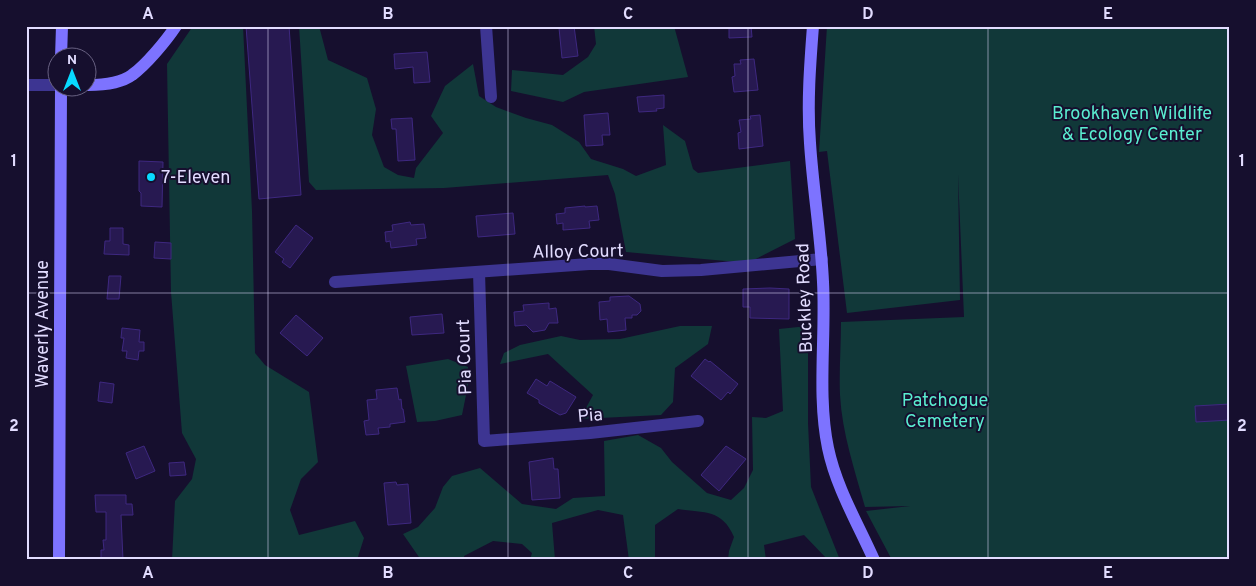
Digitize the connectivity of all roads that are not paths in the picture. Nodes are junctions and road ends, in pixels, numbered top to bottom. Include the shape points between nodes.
1 (62, 26) edge
2 (176, 26) edge
3 (486, 26) edge
4 (813, 26) edge
5 (61, 48) edge
6 (98, 84) edge
7 (26, 85) edge
8 (48, 85) edge
9 (491, 97) dead end
10 (61, 98) edge
11 (822, 259) junction
12 (479, 272) junction
13 (336, 282) dead end
14 (698, 421) dead end
15 (484, 440) joint
16 (58, 560) edge
17 (874, 560) edge

1 - 5 street
2 - 6 street via 132,76
3 - 9 street
4 - 11 street, Buckley Road via 809,120
7 - 8 street
10 - 16 street, Waverly Avenue
11 - 12 street, Alloy Court via 701,270 662,271 589,264
11 - 17 street, Buckley Road via 824,408 828,449 843,492
12 - 13 street, Alloy Court
12 - 15 street, Pia Court
14 - 15 street, Pia

